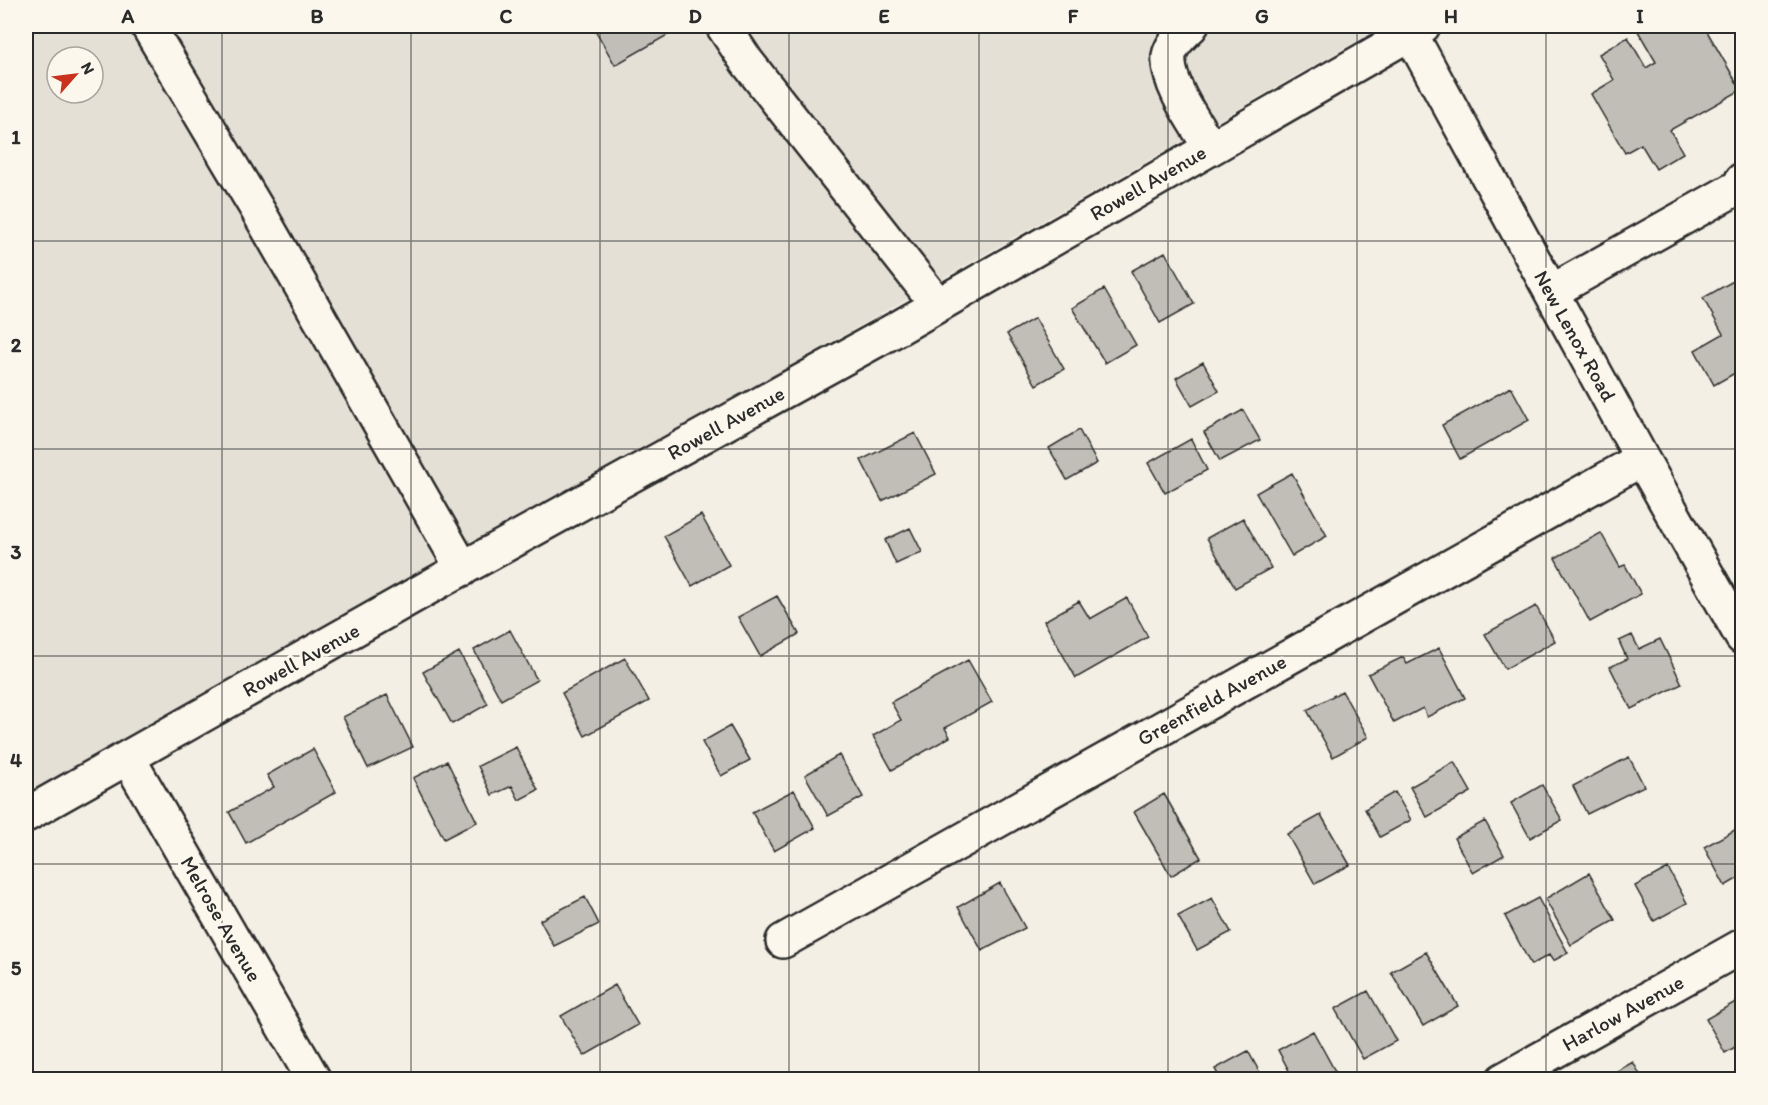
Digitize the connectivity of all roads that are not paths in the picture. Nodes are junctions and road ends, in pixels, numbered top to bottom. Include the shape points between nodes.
1 (148, 26) edge
2 (723, 26) edge
3 (1191, 26) edge
4 (1417, 29) edge
5 (1210, 147) junction
6 (1743, 180) edge
7 (1551, 292) junction
8 (938, 305) junction
9 (1642, 459) junction
10 (463, 569) junction
11 (1743, 637) edge
12 (128, 758) junction
13 (26, 815) edge
14 (783, 941) dead end
15 (1743, 946) edge
16 (314, 1080) edge
17 (1503, 1080) edge

1 - 10 street
2 - 8 street
3 - 5 street via 1177,40 1169,56 1174,86
4 - 5 street, Rowell Avenue
4 - 7 street, New Lenox Road
5 - 8 street, Rowell Avenue
6 - 7 street via 1740,186
7 - 9 street, New Lenox Road
8 - 10 street, Rowell Avenue
9 - 11 street, New Lenox Road
9 - 14 street, Greenfield Avenue
10 - 12 street, Rowell Avenue
12 - 13 street, Rowell Avenue
12 - 16 street, Melrose Avenue
15 - 17 street, Harlow Avenue

